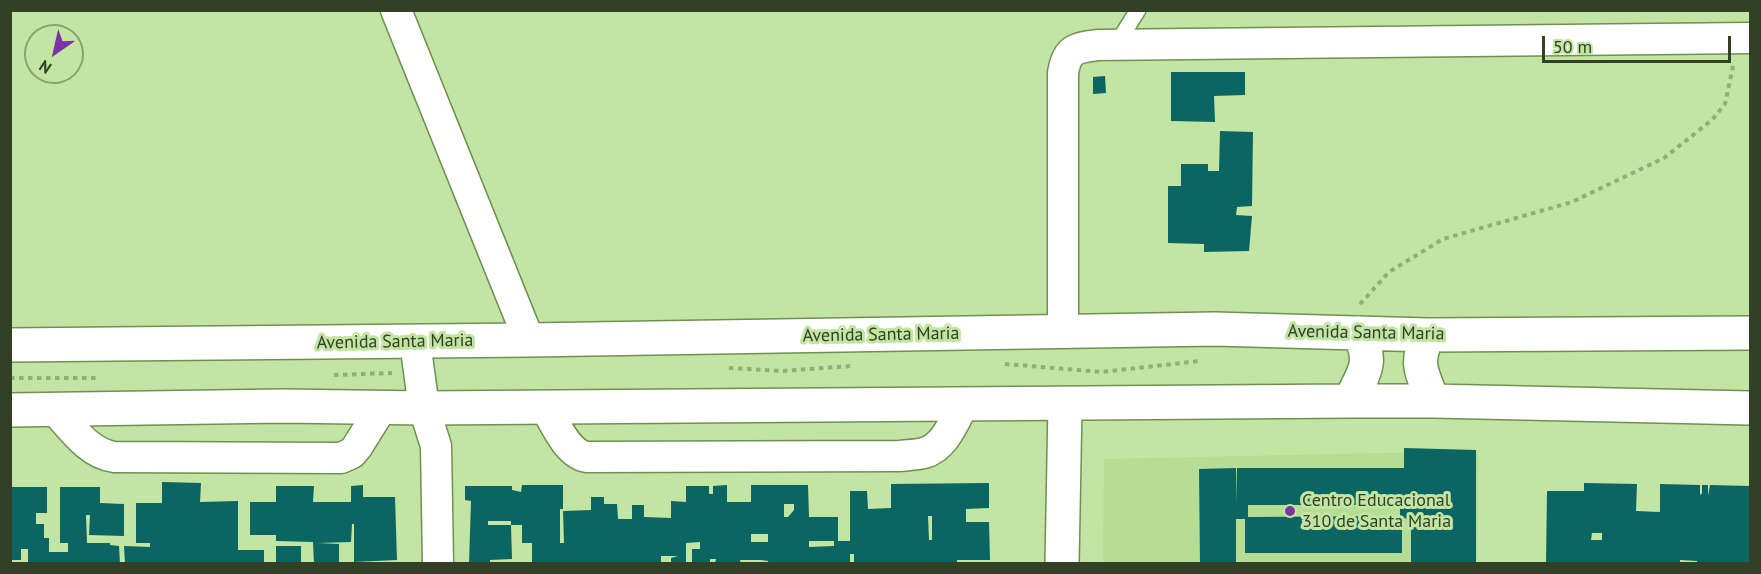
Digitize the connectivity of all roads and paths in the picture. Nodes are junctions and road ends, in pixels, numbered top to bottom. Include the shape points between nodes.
1 (396, 10) edge
2 (1138, 10) edge
3 (1746, 34) edge
4 (1116, 45) junction
5 (1063, 332) junction
6 (1349, 332) junction
7 (1750, 333) edge
8 (1428, 335) junction
9 (529, 340) junction
10 (10, 345) edge
11 (417, 357) junction
12 (1208, 360) dead end
13 (999, 363) dead end
14 (862, 365) dead end
15 (725, 368) dead end
16 (326, 376) dead end
17 (10, 378) edge
18 (104, 378) dead end
19 (1350, 401) junction
20 (1433, 401) junction
21 (963, 405) junction
22 (1065, 405) junction
23 (382, 407) junction
24 (544, 407) junction
25 (424, 408) junction
26 (1750, 408) edge
27 (10, 410) edge
28 (55, 410) junction
29 (438, 564) edge
30 (1062, 564) edge

1 - 9 street
2 - 4 lane
3 - 4 street
3 - 6 path via 1725,104 1712,120 1664,158 1572,201 1443,239 1389,272 1367,294
4 - 5 street via 1079,47 1065,59
5 - 6 main road, Avenida Santa Maria
5 - 9 main road, Avenida Santa Maria
6 - 8 main road, Avenida Santa Maria
6 - 19 main road via 1366,348 1368,358
7 - 8 main road, Avenida Santa Maria
8 - 20 main road via 1420,364
9 - 11 main road, Avenida Santa Maria
10 - 11 main road, Avenida Santa Maria
11 - 16 path
11 - 25 street
12 - 13 path via 1102,372
14 - 15 path via 782,371
17 - 18 path
19 - 20 main road
19 - 22 main road
20 - 26 main road
21 - 22 main road
21 - 24 main road
21 - 24 street via 945,438 925,453 899,456 587,457 572,450
22 - 30 main road
23 - 25 main road
23 - 28 main road
23 - 28 street via 357,447 341,458 114,458 94,451
24 - 25 main road
25 - 29 street via 436,446
27 - 28 main road

